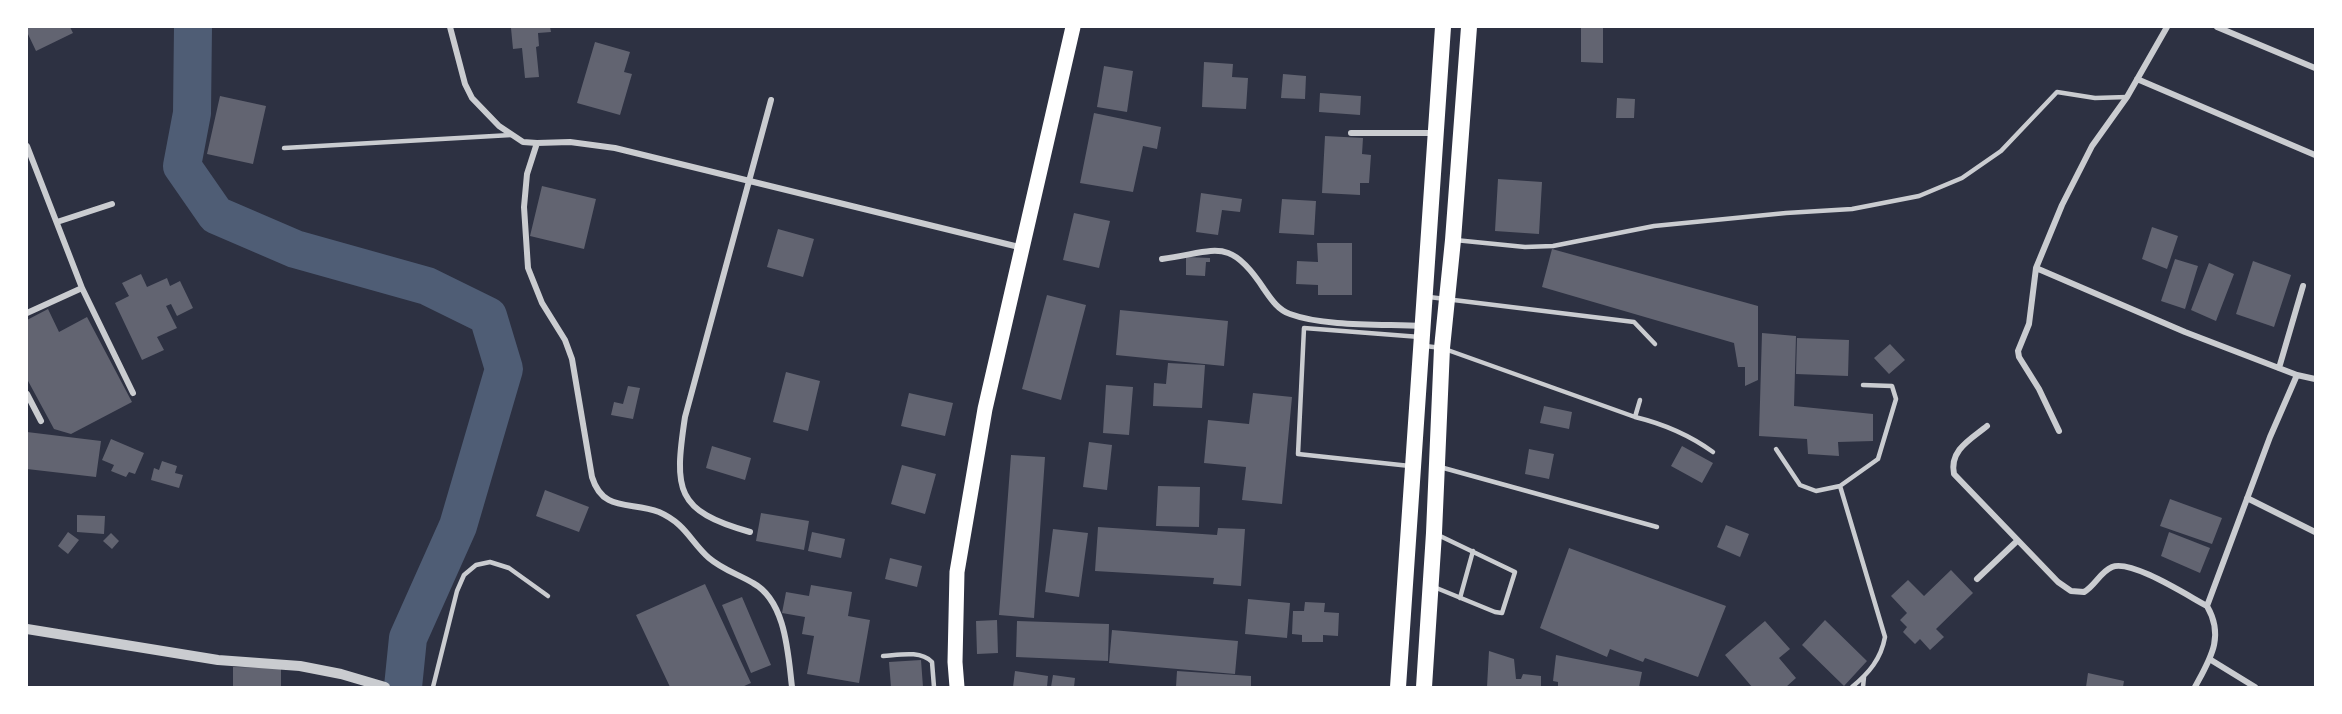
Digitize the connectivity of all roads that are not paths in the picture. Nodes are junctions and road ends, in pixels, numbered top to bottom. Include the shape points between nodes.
1 (450, 27) edge
2 (1073, 27) edge
3 (1443, 27) edge
4 (1468, 27) edge
5 (2168, 27) edge
6 (2217, 27) edge
7 (2315, 68) edge
8 (2137, 79) junction
9 (2127, 97) junction
10 (771, 100) dead end
11 (1351, 133) dead end
12 (1435, 133) junction
13 (511, 135) junction
14 (537, 144) junction
15 (27, 146) edge
16 (284, 148) dead end
17 (2315, 155) edge
18 (749, 181) junction
19 (112, 204) dead end
20 (57, 222) junction
21 (1453, 240) junction
22 (1023, 248) junction
23 (1162, 259) dead end
24 (2036, 268) junction
25 (2303, 286) dead end
26 (82, 288) junction
27 (1425, 297) junction
28 (1446, 299) junction
29 (27, 313) edge
30 (1422, 336) junction
31 (1655, 344) dead end
32 (1442, 348) junction
33 (2278, 368) junction
34 (2297, 375) junction
35 (2315, 379) edge
36 (1863, 385) dead end
37 (133, 393) dead end
38 (27, 394) edge
39 (1640, 400) dead end
40 (1635, 417) junction
41 (41, 421) dead end
42 (1987, 426) dead end
43 (2059, 431) dead end
44 (1776, 449) dead end
45 (1713, 452) dead end
46 (1413, 467) junction
47 (1438, 467) junction
48 (1840, 486) junction
49 (2247, 498) junction
50 (1657, 527) dead end
51 (750, 532) dead end
52 (2315, 532) edge
53 (1434, 533) junction
54 (2017, 541) junction
55 (1473, 551) junction
56 (1977, 579) dead end
57 (1431, 586) junction
58 (548, 596) dead end
59 (1460, 598) junction
60 (2207, 606) junction
61 (27, 628) edge
62 (883, 656) dead end
63 (2211, 660) junction
64 (1864, 677) junction
65 (385, 687) edge
66 (433, 687) edge
67 (792, 687) edge
68 (934, 687) edge
69 (957, 687) edge
70 (1398, 687) edge
71 (1424, 687) edge
72 (1852, 687) edge
73 (1863, 687) edge
74 (2195, 687) edge
75 (2255, 687) edge

1 - 13 street via 472,98
2 - 22 main road
3 - 12 highway
4 - 21 highway
5 - 8 street
6 - 7 street
8 - 9 street
8 - 17 street
9 - 21 lane via 2095,98 2057,92 2015,138 1978,169 1904,200 1852,209 1654,226 1553,246
9 - 24 street via 2092,146
10 - 18 street
11 - 12 street
12 - 27 highway
13 - 14 street
13 - 16 lane
14 - 18 street via 570,142 615,148
14 - 67 street via 527,174 524,207 528,268 573,359 596,491 619,504 671,518 718,566 764,591 780,620
15 - 20 street
18 - 22 street
18 - 51 street via 685,417 680,466 688,502 719,524
19 - 20 street
20 - 26 street
21 - 28 highway
22 - 69 main road via 985,409 957,572
23 - 30 street via 1221,251 1244,261 1276,306 1288,314
24 - 33 street
24 - 43 street via 2029,324 2018,351
25 - 33 street
26 - 29 street
26 - 37 street
27 - 28 lane
27 - 30 highway
28 - 31 lane via 1634,322
28 - 32 highway
30 - 32 lane
30 - 46 highway
30 - 46 lane via 1304,328 1298,454
32 - 40 lane
32 - 47 highway
33 - 34 street
34 - 35 street
34 - 49 street
36 - 48 lane via 1892,386 1896,399 1878,459
38 - 41 street
39 - 40 lane
40 - 45 lane via 1663,424
42 - 54 street via 1960,447 1953,462 1954,474
44 - 48 lane via 1800,485 1816,491
46 - 47 highway
46 - 70 highway
47 - 50 lane
47 - 53 highway
48 - 64 lane via 1885,637 1883,651
49 - 52 street
49 - 60 street
53 - 55 lane
53 - 57 highway
54 - 56 street
54 - 60 street via 2071,591 2084,592 2105,572 2122,566
55 - 59 lane
55 - 59 lane via 1515,572 1502,613
57 - 59 lane
57 - 71 highway
58 - 66 lane via 508,568 490,562 476,565 464,575 457,591
60 - 63 street via 2216,637
61 - 65 street via 218,660 300,666
62 - 68 lane via 927,657 932,662
63 - 74 street
63 - 75 street
64 - 72 lane
64 - 73 lane

